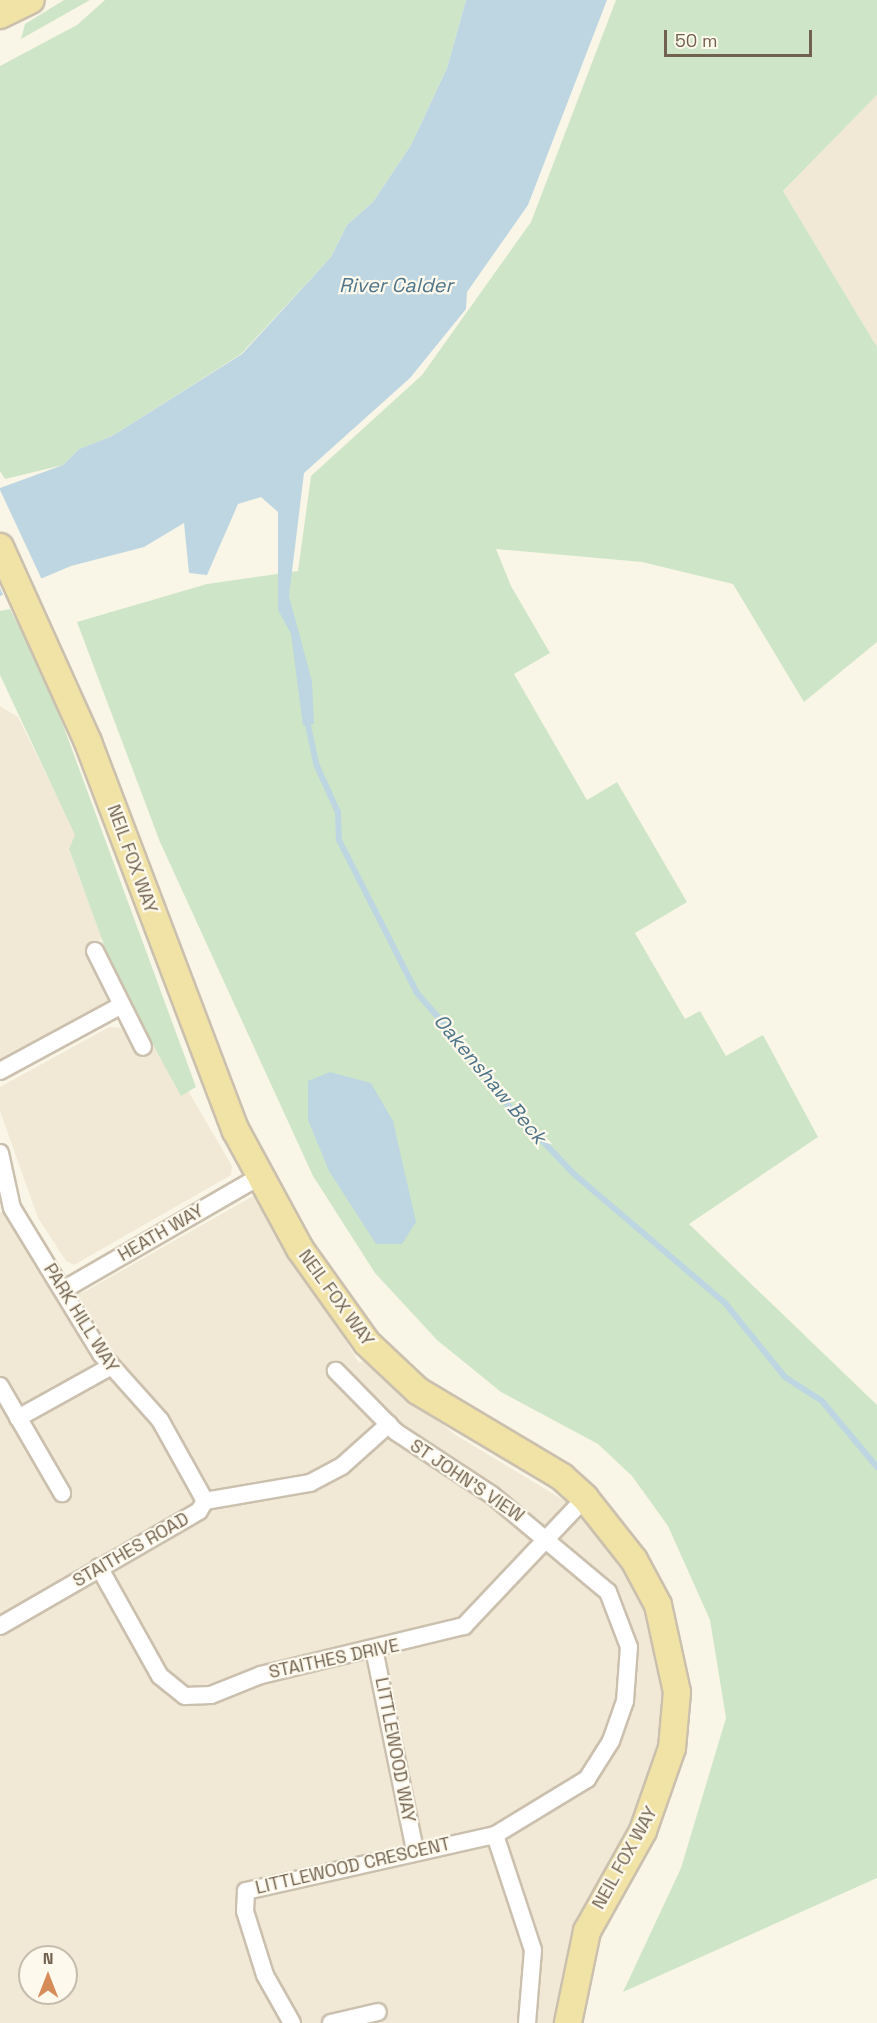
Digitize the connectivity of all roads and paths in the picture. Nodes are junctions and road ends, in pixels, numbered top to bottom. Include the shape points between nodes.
1 (31, 0) edge
2 (0, 15) edge
3 (0, 547) edge
4 (95, 951) dead end
5 (120, 1006) junction
6 (143, 1047) dead end
7 (0, 1071) edge
8 (0, 1153) edge
9 (259, 1177) junction
10 (5, 1198) edge
11 (63, 1290) junction
12 (110, 1367) junction
13 (336, 1371) dead end
14 (0, 1386) edge
15 (18, 1418) junction
16 (389, 1424) junction
17 (62, 1493) dead end
18 (585, 1498) junction
19 (205, 1501) junction
20 (548, 1539) junction
21 (99, 1567) junction
22 (0, 1626) edge
23 (374, 1649) junction
24 (495, 1835) junction
25 (415, 1851) junction
26 (378, 2012) dead end
27 (292, 2023) edge
28 (331, 2023) edge
29 (526, 2023) edge
30 (568, 2023) edge

1 - 2 main road
3 - 9 main road, NEIL FOX WAY via 54,661 209,1066
4 - 5 street
5 - 6 street
5 - 7 street
8 - 10 street, PARK HILL WAY
9 - 11 street, HEATH WAY
9 - 18 main road, NEIL FOX WAY via 300,1249 367,1343 418,1392 562,1477
10 - 11 street, PARK HILL WAY
11 - 12 street, PARK HILL WAY
12 - 15 street
12 - 19 street, PARK HILL WAY via 160,1420
13 - 16 street, ST JOHN'S VIEW
14 - 15 street
15 - 17 street
16 - 19 street, STAITHES ROAD via 342,1467 310,1483
16 - 20 street, ST JOHN'S VIEW
18 - 20 street, STAITHES DRIVE
18 - 30 main road, NEIL FOX WAY via 634,1560 654,1597 668,1632 677,1692 666,1776 643,1831 587,1931
19 - 21 street, STAITHES ROAD via 199,1511
20 - 23 street, STAITHES DRIVE via 464,1626
20 - 24 street, LITTLEWOOD CRESCENT via 613,1601 629,1647 625,1701 611,1741 588,1779
21 - 22 street, STAITHES ROAD
21 - 23 street, STAITHES DRIVE via 160,1676 185,1696 211,1695 261,1675
23 - 25 street, LITTLEWOOD WAY
24 - 25 street, LITTLEWOOD CRESCENT
24 - 29 street via 533,1950
25 - 27 street, LITTLEWOOD CRESCENT via 246,1891 245,1911 265,1975
26 - 28 street

